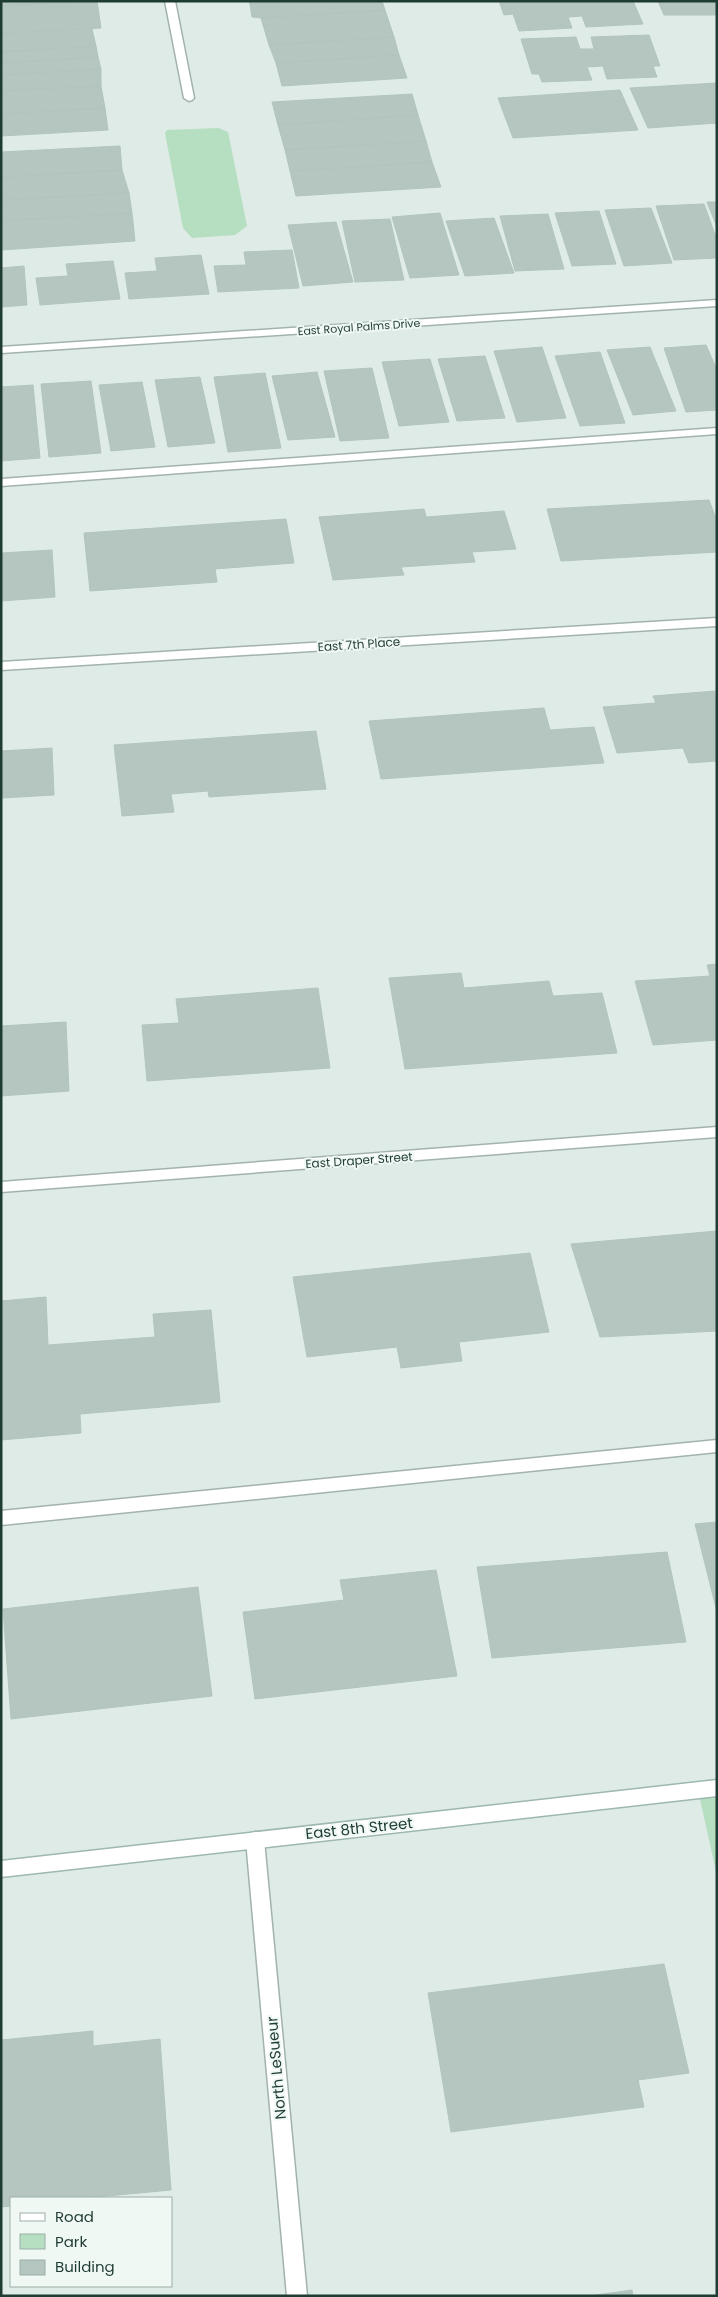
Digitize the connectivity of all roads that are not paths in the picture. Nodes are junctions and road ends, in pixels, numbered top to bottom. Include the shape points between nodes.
1 (170, 1) edge
2 (189, 98) dead end
3 (717, 303) edge
4 (1, 350) edge
5 (717, 431) edge
6 (1, 483) edge
7 (717, 622) edge
8 (1, 666) edge
9 (717, 1132) edge
10 (1, 1187) edge
11 (717, 1446) edge
12 (1, 1518) edge
13 (717, 1788) edge
14 (255, 1840) junction
15 (1, 1869) edge
16 (297, 2296) edge

1 - 2 street
3 - 4 street, East Royal Palms Drive
5 - 6 street
7 - 8 street, East 7th Place
9 - 10 street, East Draper Street
11 - 12 street
13 - 14 street, East 8th Street
14 - 15 street, East 8th Street
14 - 16 street, North LeSueur

